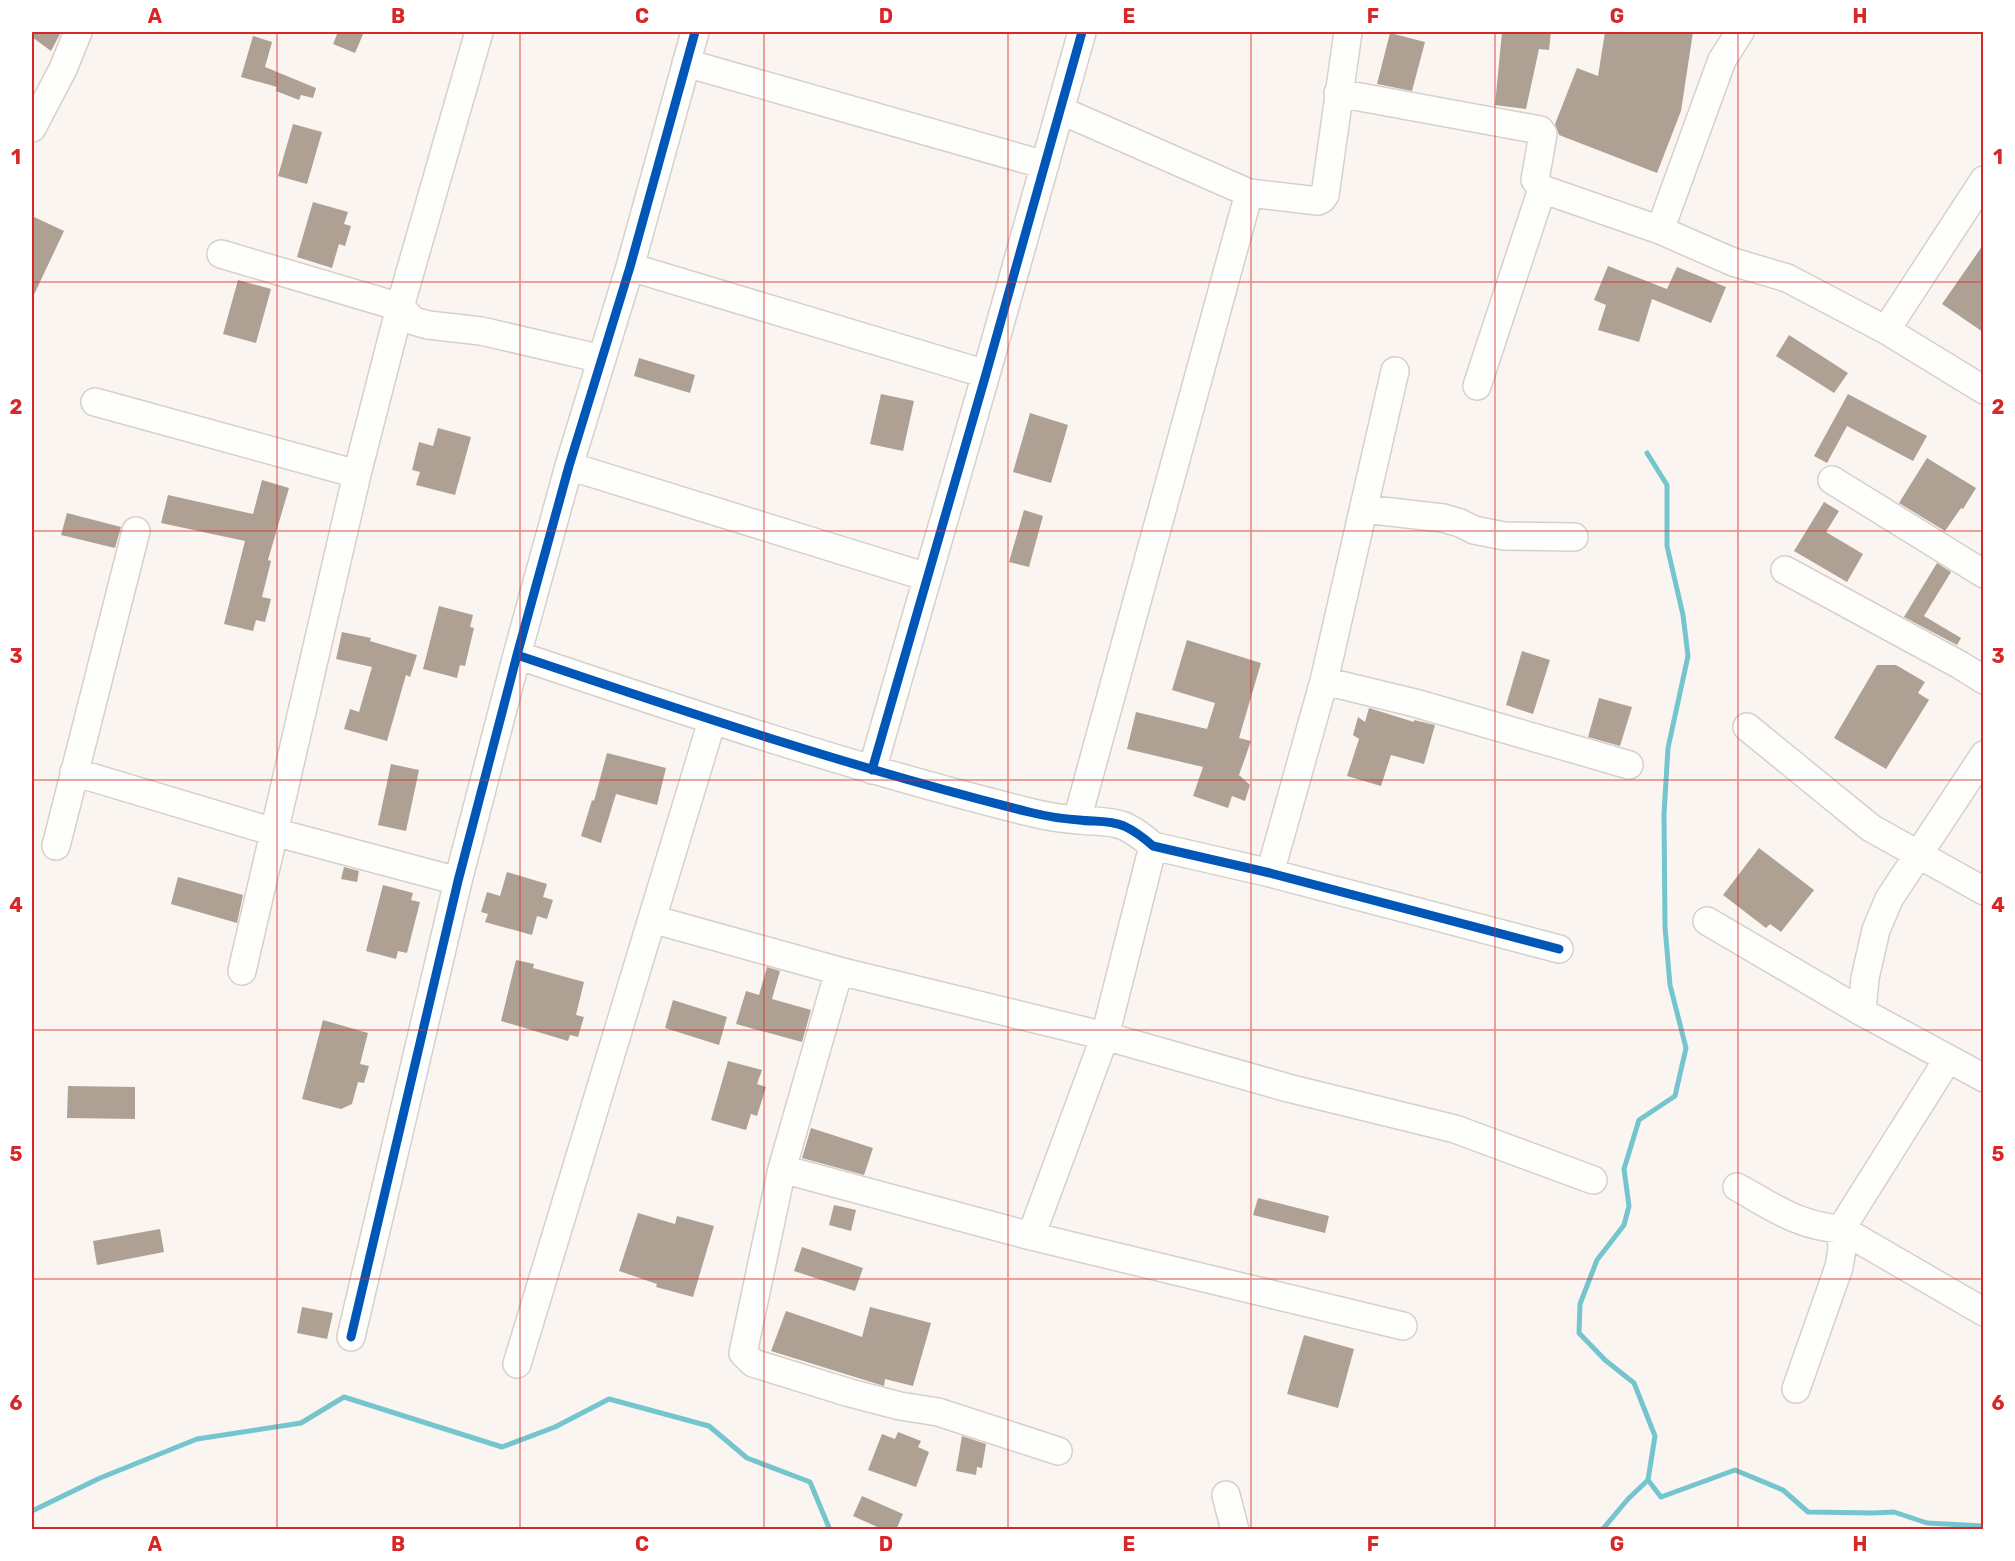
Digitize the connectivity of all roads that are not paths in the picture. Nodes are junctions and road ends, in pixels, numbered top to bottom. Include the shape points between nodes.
1 (78, 32) edge
2 (479, 32) edge
3 (695, 32) edge
4 (1082, 32) edge
5 (1348, 32) edge
6 (1740, 32) edge
7 (686, 63) junction
8 (1338, 93) junction
9 (1060, 110) junction
10 (34, 116) edge
11 (1045, 165) junction
12 (1983, 180) edge
13 (1542, 189) junction
14 (1249, 193) junction
15 (1660, 230) junction
16 (221, 255) dead end
17 (630, 267) junction
18 (400, 307) junction
19 (1886, 330) junction
20 (602, 359) junction
21 (1395, 371) dead end
22 (986, 374) junction
23 (1477, 386) dead end
24 (1983, 390) edge
25 (95, 402) dead end
26 (569, 466) junction
27 (357, 474) junction
28 (1832, 480) dead end
29 (1364, 509) junction
30 (136, 531) dead end
31 (1574, 537) dead end
32 (1785, 570) dead end
33 (1983, 574) edge
34 (927, 577) junction
35 (516, 655) junction
36 (1983, 680) edge
37 (1324, 681) junction
38 (712, 721) junction
39 (1747, 727) dead end
40 (1983, 755) edge
41 (1629, 765) dead end
42 (872, 770) junction
43 (74, 772) junction
44 (1077, 820) junction
45 (274, 832) junction
46 (56, 846) dead end
47 (1153, 846) junction
48 (1918, 856) junction
49 (1270, 873) junction
50 (458, 881) junction
51 (1983, 891) edge
52 (652, 919) junction
53 (1707, 921) dead end
54 (1559, 949) dead end
55 (242, 971) dead end
56 (839, 971) junction
57 (1862, 1012) junction
58 (1105, 1036) junction
59 (1948, 1059) junction
60 (1983, 1078) edge
61 (782, 1169) junction
62 (1593, 1180) dead end
63 (1737, 1187) dead end
64 (1841, 1229) junction
65 (1031, 1236) junction
66 (1983, 1312) edge
67 (1403, 1326) dead end
68 (351, 1337) dead end
69 (517, 1364) dead end
70 (1796, 1389) dead end
71 (1058, 1451) dead end
72 (1226, 1495) dead end
73 (1235, 1530) edge

1 - 10 street via 63,69
2 - 18 street
3 - 7 street
4 - 9 street
5 - 8 street
6 - 15 street via 1722,60
7 - 11 street
7 - 17 street
8 - 13 street via 1540,130 1543,134 1535,180
8 - 14 street via 1322,199
9 - 11 street
9 - 14 street
11 - 22 street
12 - 19 street
13 - 15 street
13 - 23 street
14 - 44 street
15 - 19 street via 1733,262 1787,278
16 - 18 street
17 - 20 street
17 - 22 street
18 - 20 street via 414,321 428,325 481,331
18 - 27 street
19 - 24 street
20 - 26 street
21 - 29 street
22 - 34 street
25 - 27 street
26 - 34 street
26 - 35 street
27 - 45 street
28 - 33 street
29 - 31 street via 1443,518 1504,536
29 - 37 street
30 - 43 street
32 - 36 street
34 - 42 street
35 - 38 street
35 - 50 street
37 - 41 street
37 - 49 street
38 - 42 street
38 - 52 street
39 - 48 street via 1871,828
40 - 48 street
42 - 44 street via 978,800
43 - 45 street
43 - 46 street
44 - 47 street via 1122,825
45 - 50 street
45 - 55 street
47 - 49 street
47 - 58 street
48 - 51 street
48 - 57 street via 1889,899 1876,930 1864,978
49 - 54 street
50 - 68 street
52 - 56 street
52 - 69 street
53 - 57 street
56 - 58 street
56 - 61 street
57 - 59 street
58 - 62 street via 1455,1130
58 - 65 street
59 - 60 street
59 - 64 street
61 - 65 street
61 - 71 street via 744,1346 743,1353 748,1359 850,1393 938,1412
63 - 64 street via 1801,1222
64 - 66 street
64 - 70 street via 1839,1267
65 - 67 street
72 - 73 street

